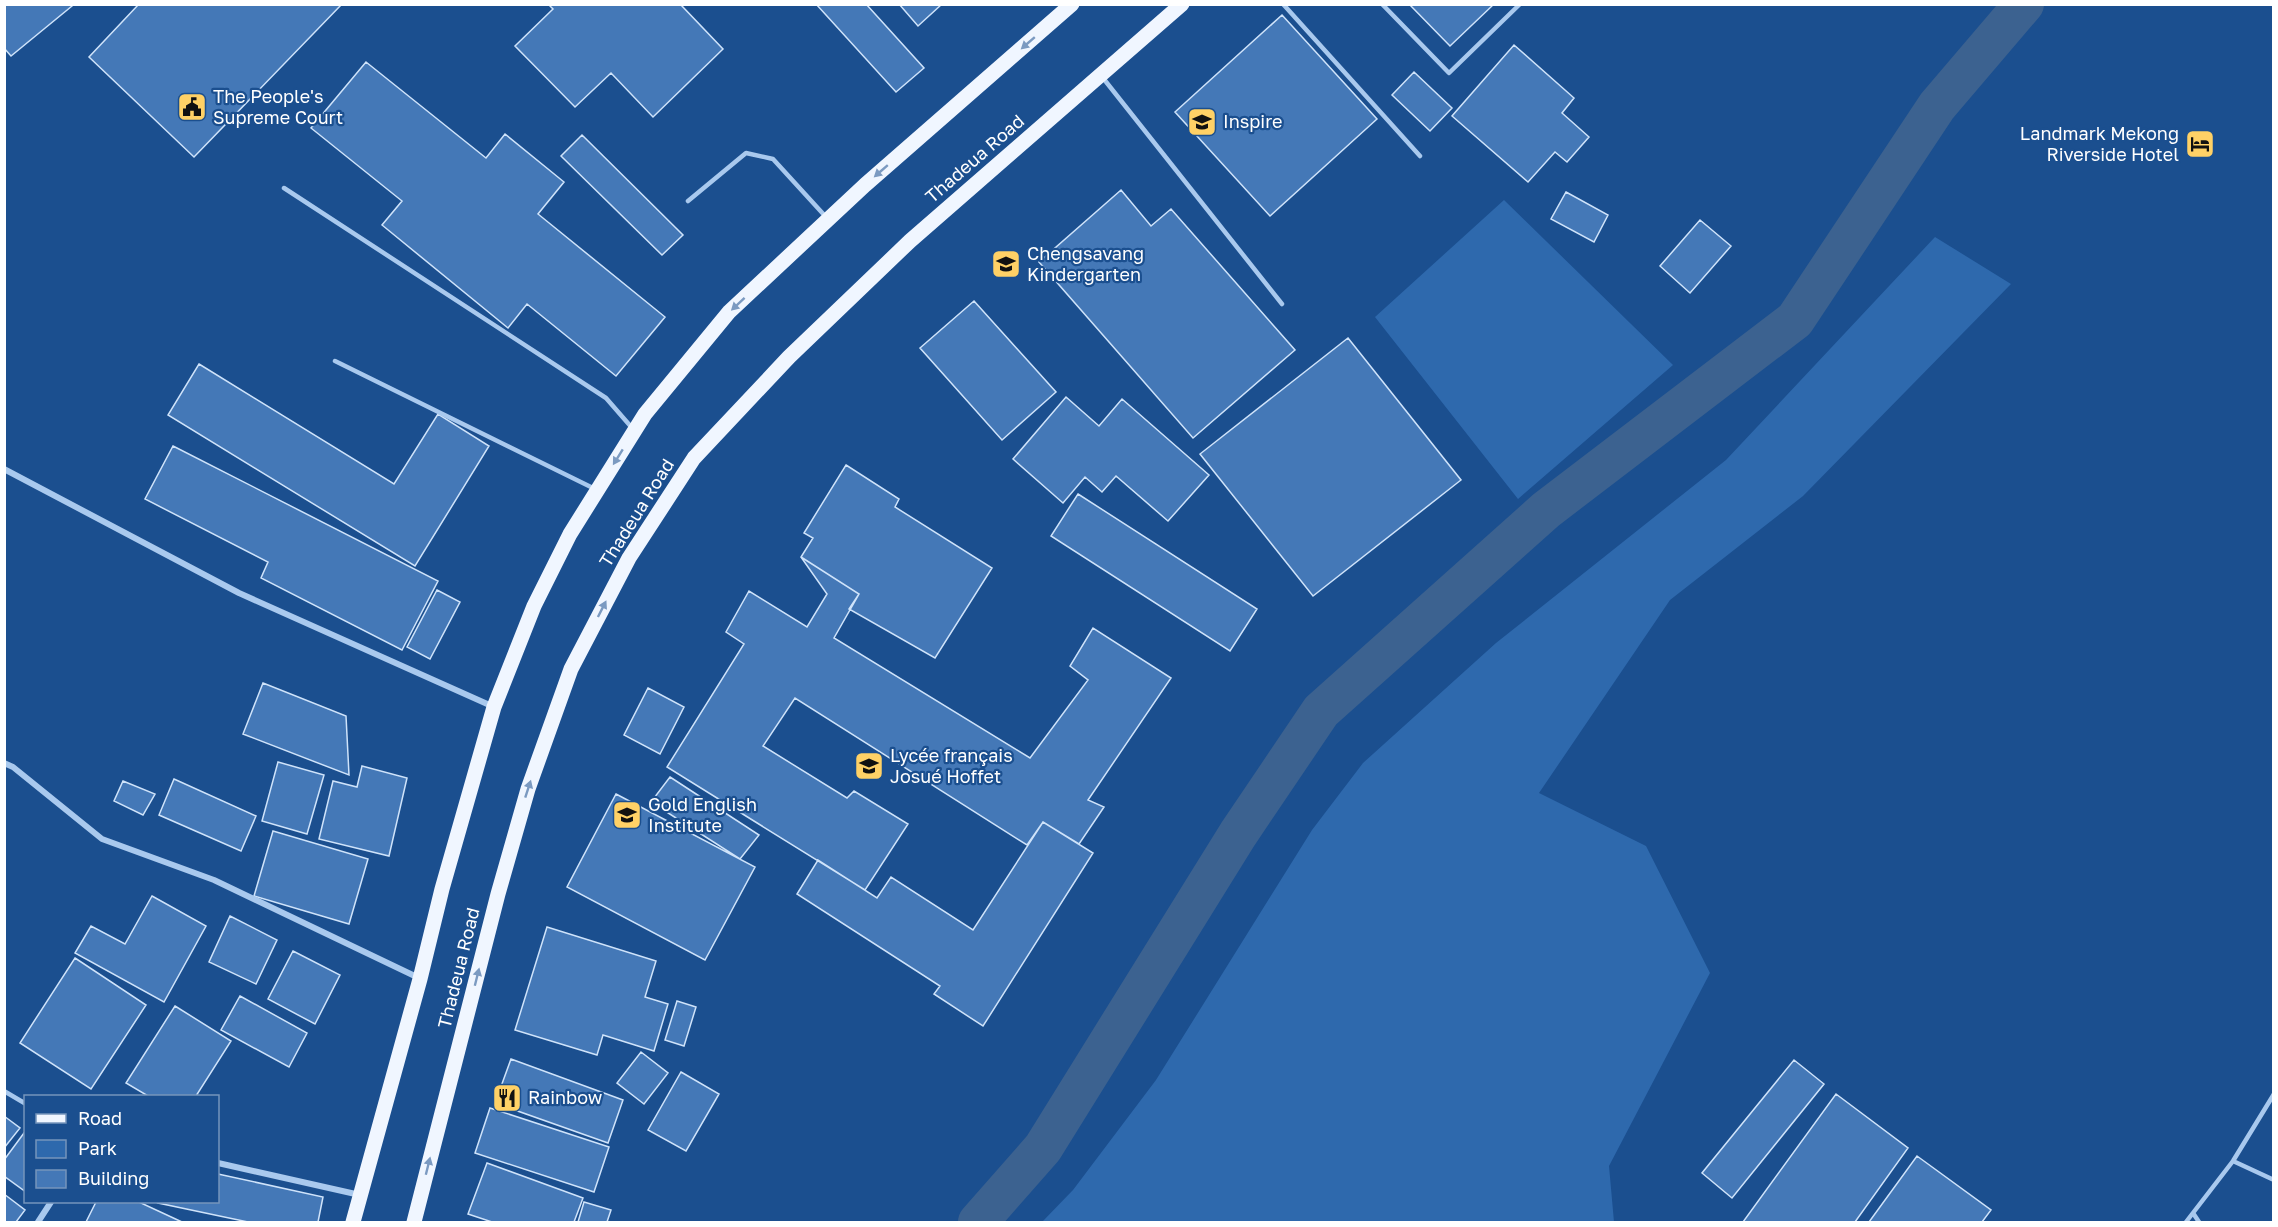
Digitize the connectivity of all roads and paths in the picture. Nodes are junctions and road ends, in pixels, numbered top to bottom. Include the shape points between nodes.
1 (1072, 4) edge
2 (1182, 4) edge
3 (1283, 4) edge
4 (1382, 4) edge
5 (1520, 4) edge
6 (1101, 75) junction
7 (1420, 156) dead end
8 (284, 188) dead end
9 (688, 201) dead end
10 (828, 219) junction
11 (1282, 304) dead end
12 (335, 361) dead end
13 (634, 431) junction
14 (4, 469) edge
15 (597, 490) junction
16 (494, 707) junction
17 (4, 763) edge
18 (420, 979) junction
19 (4, 1091) edge
20 (2274, 1094) edge
21 (24, 1103) edge
22 (2233, 1161) junction
23 (219, 1163) edge
24 (2274, 1180) edge
25 (360, 1195) junction
26 (50, 1203) edge
27 (2193, 1213) junction
28 (38, 1222) edge
29 (353, 1222) edge
30 (414, 1222) edge
31 (2186, 1222) edge
32 (2199, 1222) edge

1 -> 10 main road, Thadeua Road
2 - 6 main road, Thadeua Road
3 - 7 lane
4 - 5 lane via 1449,74
6 - 11 lane
30 -> 6 main road, Thadeua Road via 528,789 571,669 629,558 694,458 789,357 910,241
8 - 13 lane via 606,398
9 - 10 lane via 746,153 773,159
10 -> 13 main road, Thadeua Road via 729,312
12 - 15 lane
13 -> 15 main road, Thadeua Road
14 - 16 street via 239,593
15 - 16 main road, Thadeua Road via 534,606
16 - 18 main road, Thadeua Road
17 - 18 street via 102,839 214,880
18 - 25 main road, Thadeua Road
19 - 21 lane
20 - 22 lane
22 - 24 lane
22 - 27 lane
23 - 25 street
25 - 29 main road, Thadeua Road
26 - 28 street
27 - 31 lane
27 - 32 lane

